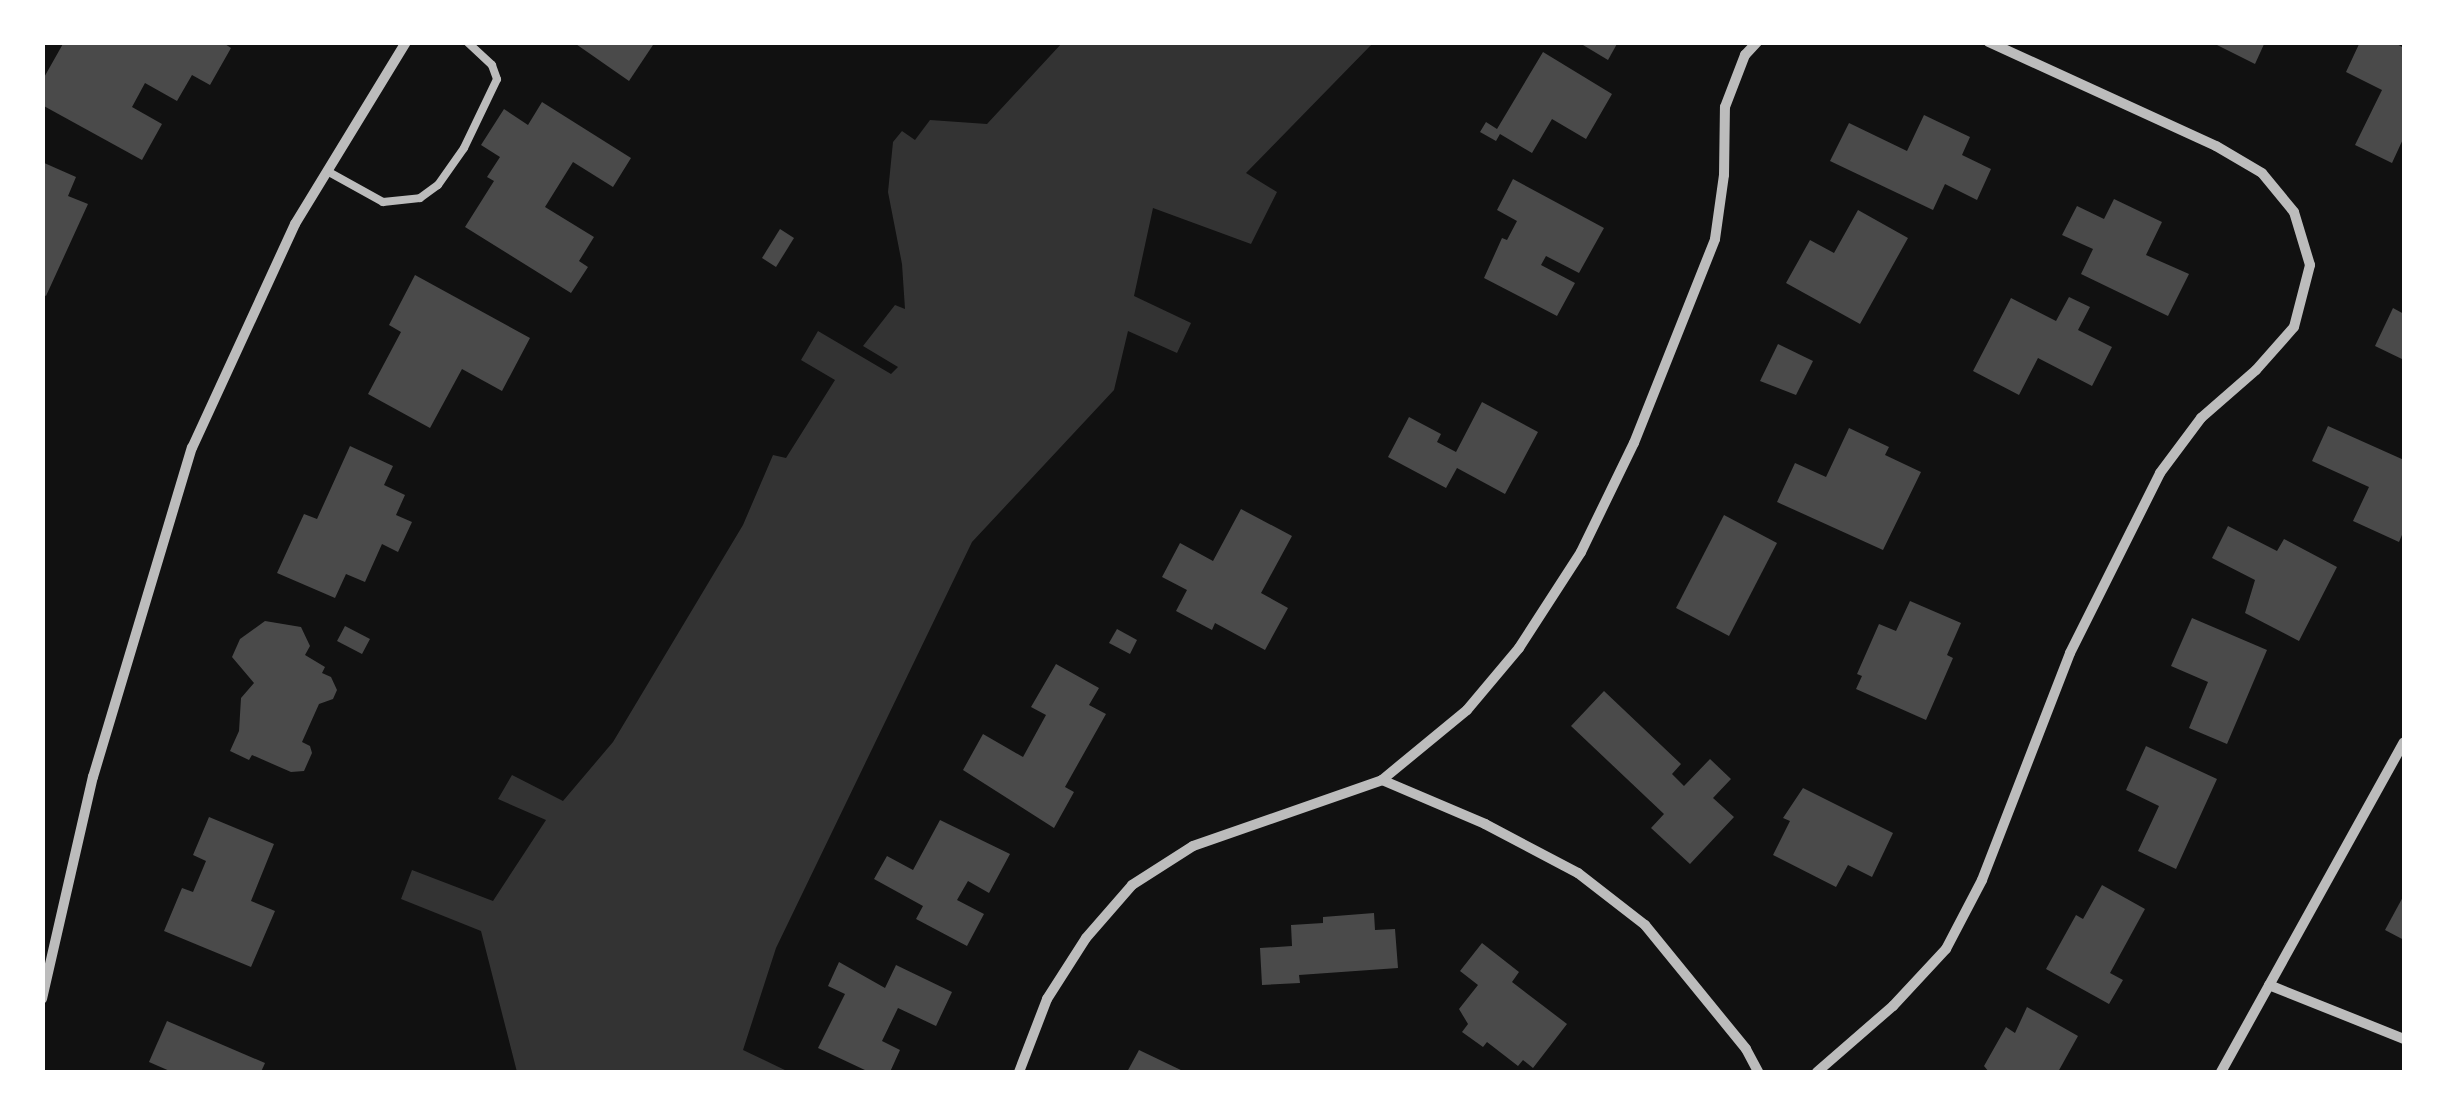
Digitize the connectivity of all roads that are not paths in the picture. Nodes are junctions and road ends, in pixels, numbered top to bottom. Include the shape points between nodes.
1 (406, 42) edge
2 (467, 42) edge
3 (1756, 42) edge
4 (1989, 42) edge
5 (327, 171) junction
6 (2404, 742) edge
7 (1382, 780) junction
8 (2269, 984) junction
9 (42, 999) edge
10 (2404, 1040) edge
11 (1019, 1072) edge
12 (1758, 1072) edge
13 (1817, 1072) edge
14 (2221, 1072) edge

1 - 5 street
2 - 5 lane via 498,79 438,185 420,198 383,202
3 - 7 street via 1744,55 1724,107 1715,239 1634,443 1581,552 1520,648 1467,710
4 - 13 street via 2216,146 2262,174 2294,212 2310,265 2294,327 2201,418 2160,473 2070,653 1982,880 1946,949
5 - 9 street via 294,224 192,448 93,777
6 - 8 street
7 - 11 street via 1193,846 1132,885 1086,938 1047,999
7 - 12 street via 1578,873 1645,925
8 - 10 street
8 - 14 street

